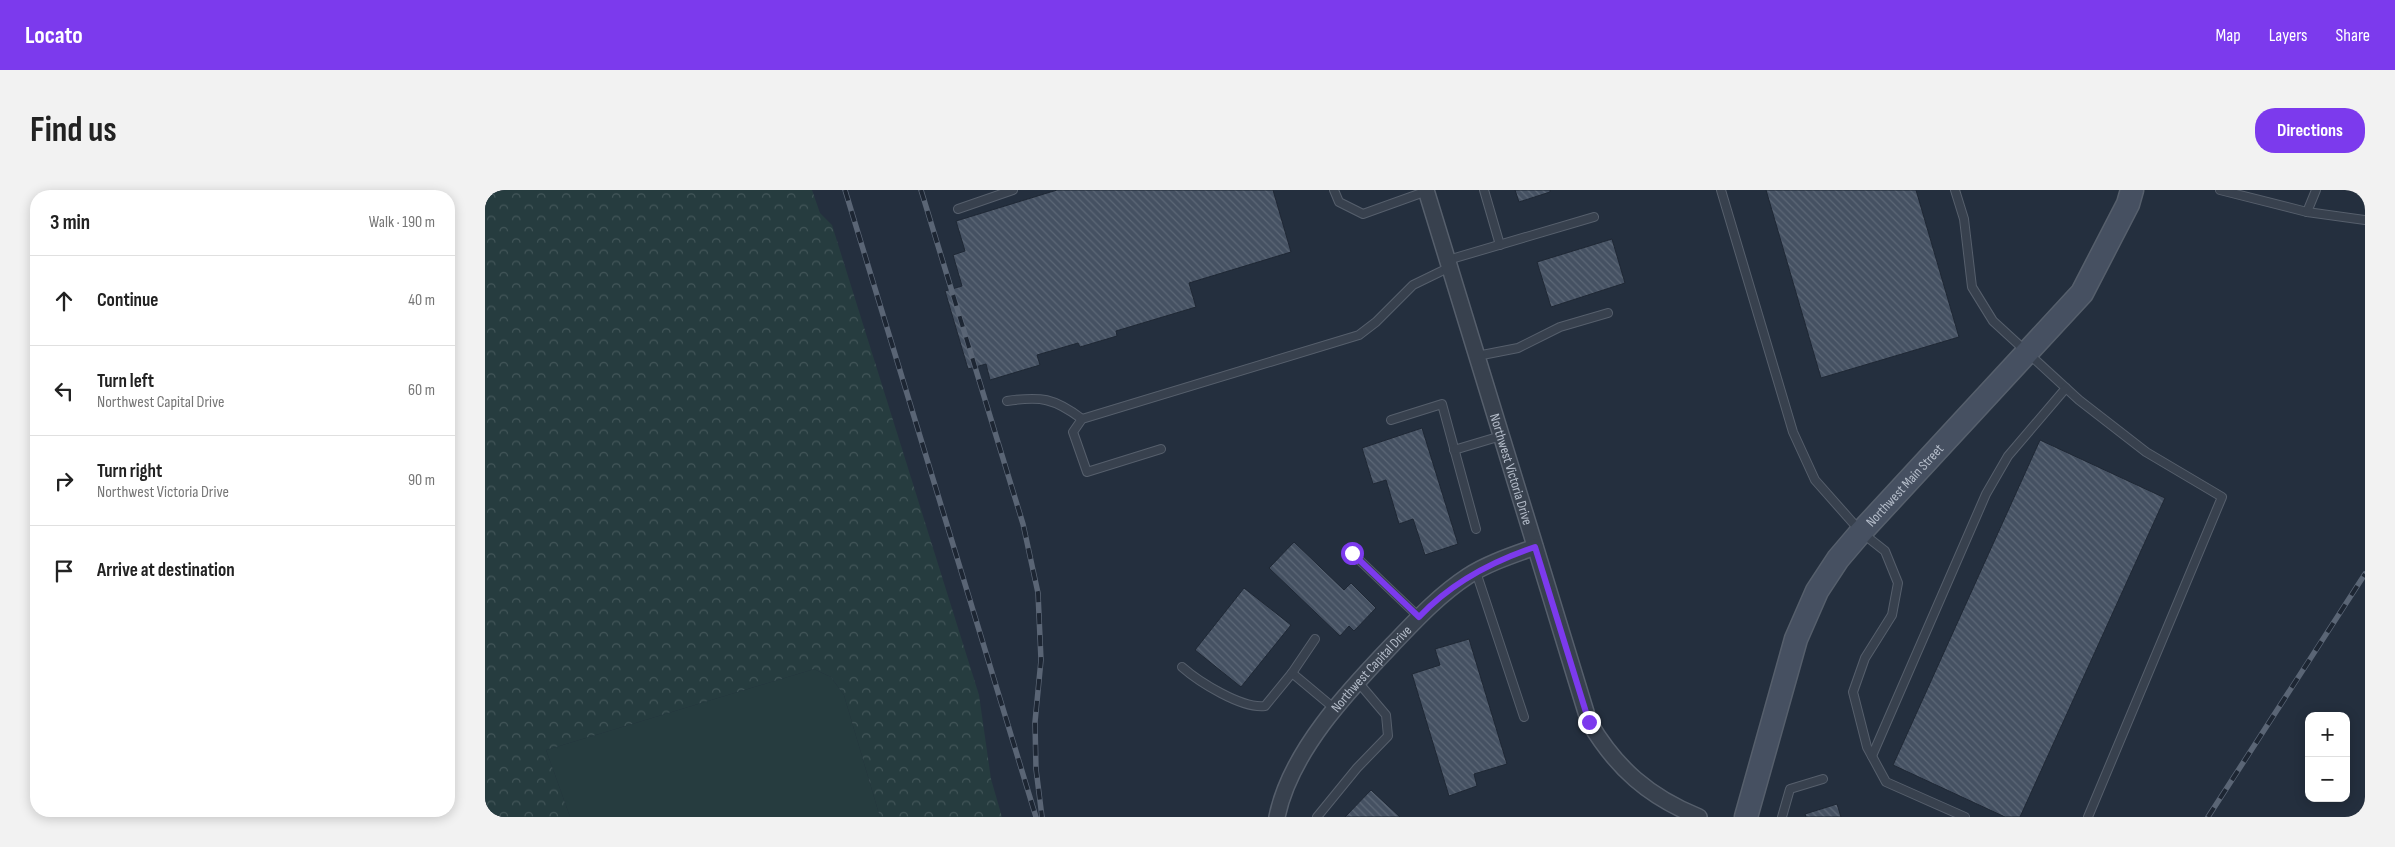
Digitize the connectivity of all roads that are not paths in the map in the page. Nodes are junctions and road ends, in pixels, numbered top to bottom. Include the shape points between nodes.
1 (1013, 190) edge
2 (1334, 190) edge
3 (1484, 190) edge
4 (1721, 190) edge
5 (1955, 190) edge
6 (2132, 190) edge
7 (2220, 190) edge
8 (2316, 190) edge
9 (1427, 191) edge
10 (959, 210) dead end
11 (2307, 212) junction
12 (1594, 217) dead end
13 (2365, 220) edge
14 (1501, 245) junction
15 (1449, 264) junction
16 (1608, 313) dead end
17 (2027, 352) junction
18 (1477, 356) junction
19 (2066, 388) junction
20 (1007, 401) dead end
21 (1082, 419) junction
22 (1391, 420) dead end
23 (1501, 436) junction
24 (1161, 449) dead end
25 (1454, 450) junction
26 (1475, 529) dead end
27 (1861, 532) junction
28 (1535, 547) junction
29 (1352, 553) dead end
30 (1476, 572) junction
31 (1419, 617) junction
32 (1315, 639) dead end
33 (1182, 667) dead end
34 (1292, 673) junction
35 (1358, 682) junction
36 (1335, 709) junction
37 (1524, 718) dead end
38 (1872, 756) junction
39 (1823, 779) dead end
40 (1279, 817) edge
41 (1317, 817) edge
42 (1699, 817) edge
43 (1746, 817) edge
44 (1782, 817) edge
45 (1965, 817) edge
46 (2088, 817) edge

1 - 10 lane
2 - 9 lane via 1339,202 1363,214
3 - 14 lane
4 - 27 lane via 1793,432 1815,480
5 - 17 lane via 1964,219 1972,287 1993,321
6 - 17 street, Northwest Main Street via 2128,204 2082,292
7 - 11 lane
8 - 11 lane
9 - 15 street, Northwest Victoria Drive
11 - 13 lane
12 - 14 lane
14 - 15 lane
15 - 18 street, Northwest Victoria Drive
15 - 21 lane via 1413,285 1377,322 1359,335
16 - 18 lane via 1560,327 1518,348
17 - 19 lane
17 - 27 street, Northwest Main Street
18 - 23 street, Northwest Victoria Drive
19 - 38 lane via 2008,456 1986,494
19 - 46 lane via 2146,452 2222,498
20 - 21 lane via 1043,398 1066,407
21 - 24 lane via 1073,432 1087,472
22 - 25 lane via 1442,404
23 - 25 lane
23 - 28 street, Northwest Victoria Drive
25 - 26 lane
27 - 38 lane via 1885,551 1898,583 1892,615 1865,658 1853,692
27 - 43 street, Northwest Main Street via 1817,591 1796,639
28 - 30 street, Northwest Capital Drive
28 - 42 street, Northwest Victoria Drive via 1582,705 1597,736 1643,788 1673,807
29 - 31 lane
30 - 31 street, Northwest Capital Drive via 1433,602
30 - 37 lane
31 - 35 street, Northwest Capital Drive
32 - 34 lane
33 - 34 lane via 1196,679 1258,707 1265,706
34 - 36 lane
35 - 36 street, Northwest Capital Drive
35 - 41 lane via 1386,715 1388,736
36 - 40 street, Northwest Capital Drive via 1301,757 1287,785
38 - 45 lane via 1886,782
39 - 44 lane via 1790,789

